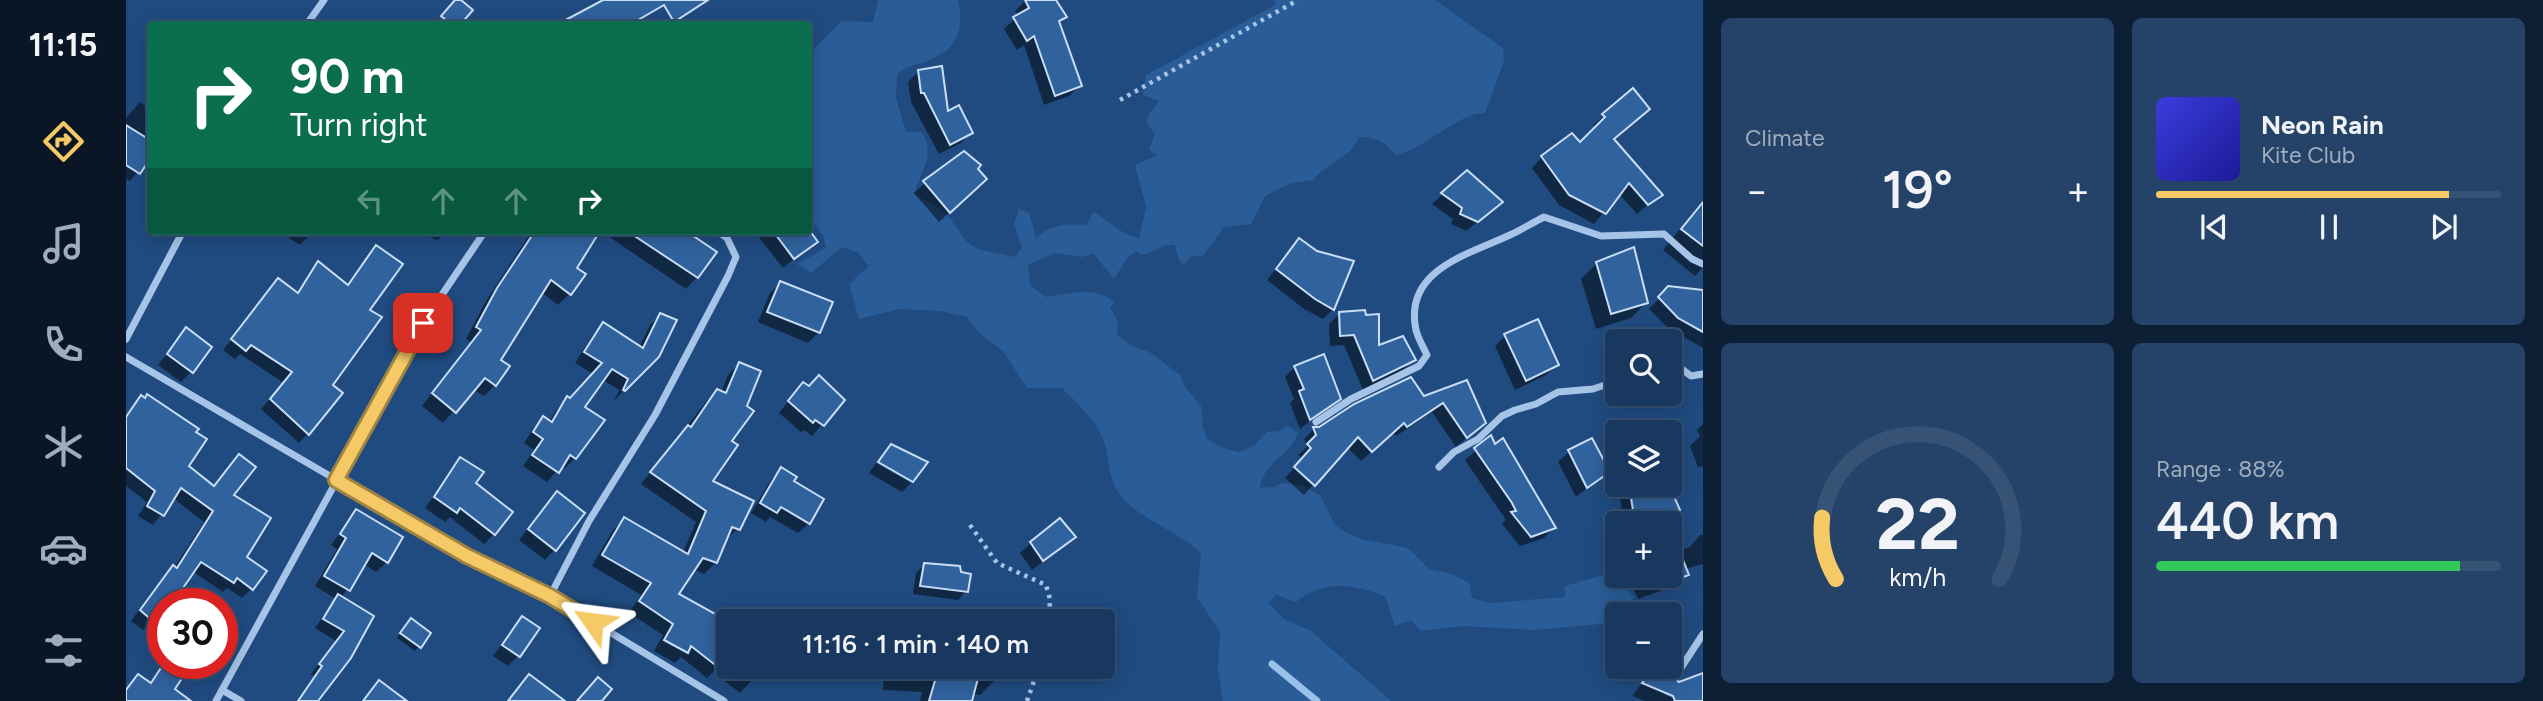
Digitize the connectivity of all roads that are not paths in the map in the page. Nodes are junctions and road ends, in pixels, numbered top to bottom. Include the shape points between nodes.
1 (324, 0) edge
2 (309, 21) edge
3 (181, 235) edge
4 (482, 235) edge
5 (723, 235) edge
6 (1703, 264) edge
7 (126, 339) edge
8 (126, 357) edge
9 (1682, 369) edge
10 (1703, 374) edge
11 (1605, 385) edge
12 (1315, 422) dead end
13 (1439, 467) dead end
14 (336, 480) junction
15 (550, 596) junction
16 (1703, 634) edge
17 (1682, 666) edge
18 (222, 690) junction
19 (216, 701) edge
20 (241, 701) edge
21 (724, 701) edge

1 - 2 street
3 - 7 street
4 - 14 street via 423,323
5 - 15 street via 736,257 728,276 655,415
6 - 12 street via 1664,234 1601,236 1544,217 1466,251 1441,268 1415,302 1416,331 1427,355 1419,366
8 - 14 street
9 - 10 street via 1691,376
11 - 13 street via 1558,392 1514,410
14 - 15 street via 467,556
14 - 18 street
15 - 21 street
16 - 17 street
18 - 19 street
18 - 20 street

